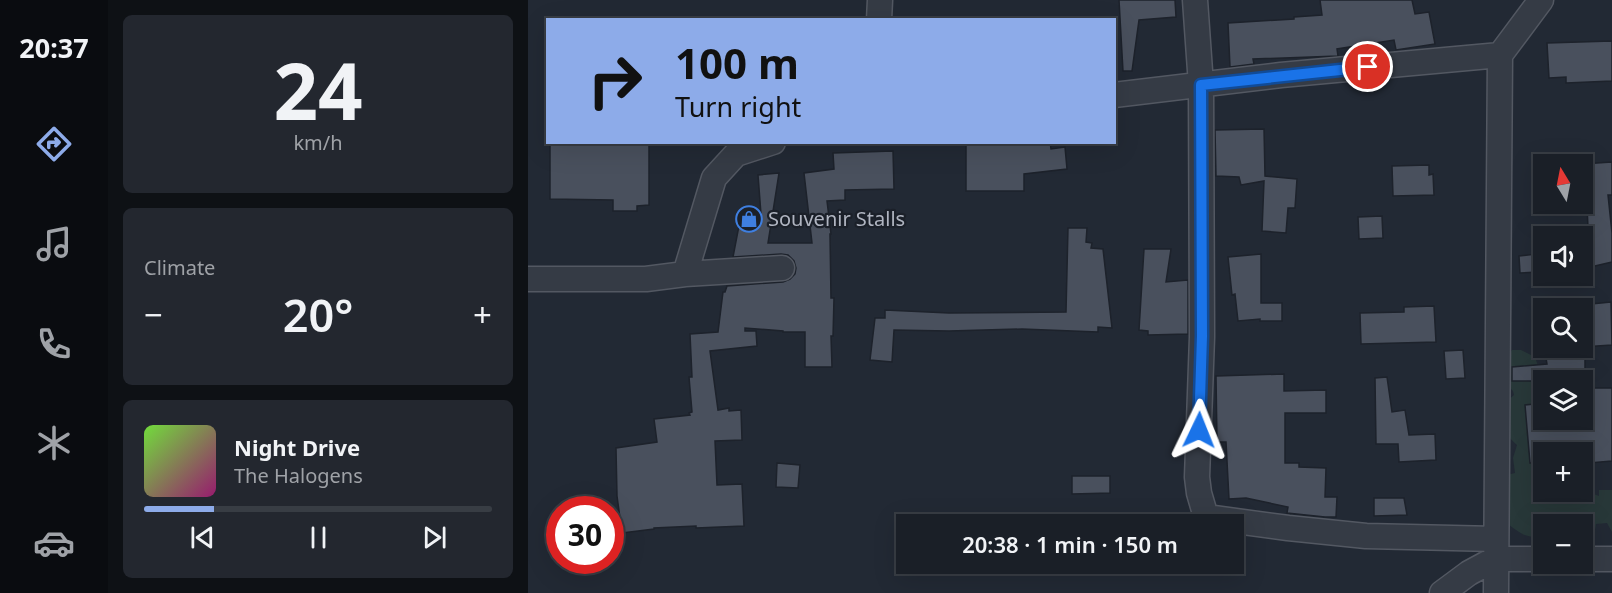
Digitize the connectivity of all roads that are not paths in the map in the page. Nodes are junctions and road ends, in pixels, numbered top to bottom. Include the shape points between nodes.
1 (880, 0) edge
2 (1195, 0) edge
3 (1541, 0) edge
4 (879, 18) edge
5 (1500, 55) junction
6 (1201, 85) junction
7 (1116, 95) edge
8 (766, 144) edge
9 (782, 268) dead end
10 (685, 274) junction
11 (528, 279) edge
12 (1496, 549) junction
13 (1533, 557) edge
14 (1593, 559) edge
15 (1612, 559) edge
16 (1442, 593) edge
17 (1496, 593) edge

1 - 4 street
2 - 6 street
3 - 5 street
5 - 6 street
5 - 12 street
6 - 7 street
6 - 12 street via 1202,336 1197,477 1206,517
8 - 10 street via 736,154 714,178
9 - 10 street
10 - 11 street via 646,279
12 - 13 street
12 - 16 street
12 - 17 street
14 - 15 street

